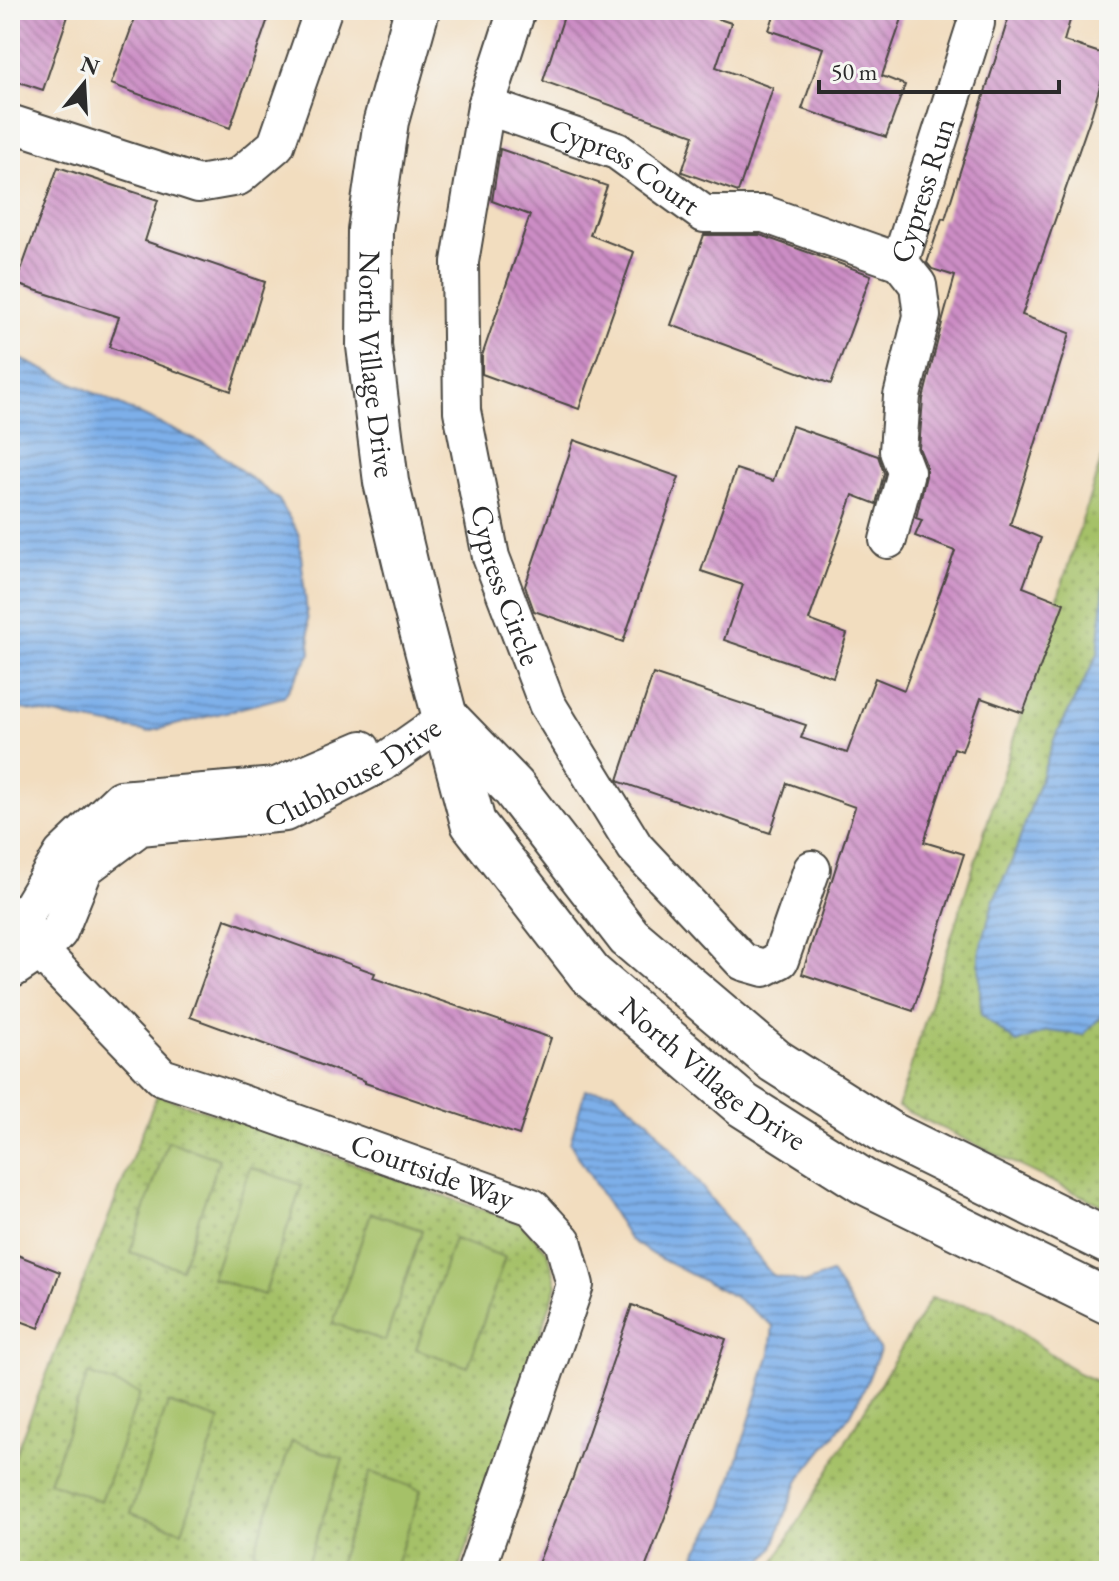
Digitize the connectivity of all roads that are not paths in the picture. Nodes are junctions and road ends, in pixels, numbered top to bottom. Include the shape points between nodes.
1 (323, 10) edge
2 (417, 10) edge
3 (517, 10) edge
4 (976, 23) dead end
5 (486, 106) junction
6 (10, 123) edge
7 (900, 262) junction
8 (888, 540) dead end
9 (446, 718) junction
10 (812, 869) dead end
11 (16, 919) edge
12 (25, 960) edge
13 (1109, 1242) edge
14 (1109, 1302) edge
15 (476, 1571) edge

1 - 6 street via 276,145 238,177 198,184
2 - 9 street, North Village Drive via 386,121 370,230 369,346 386,482
3 - 5 street, Cypress Circle
4 - 7 street, Cypress Run
5 - 7 street, Cypress Court via 617,151 704,214 764,214
5 - 10 street, Cypress Circle via 460,262 462,411 491,557 547,704 635,847 743,962 764,968 780,960
7 - 8 street, Cypress Run via 918,285 922,316 902,396 898,451 906,472
9 - 11 street, Clubhouse Drive via 276,786 120,799 62,854
9 - 12 street, Clubhouse Drive via 382,763 285,813 140,827 85,868 59,932
9 - 13 street, North Village Drive via 513,787 629,937 775,1061 890,1134
9 - 14 street, North Village Drive via 473,823 590,974 743,1105 863,1181
11 - 12 street, Courtside Way
12 - 15 street, Courtside Way via 162,1077 532,1207 563,1241 575,1285

